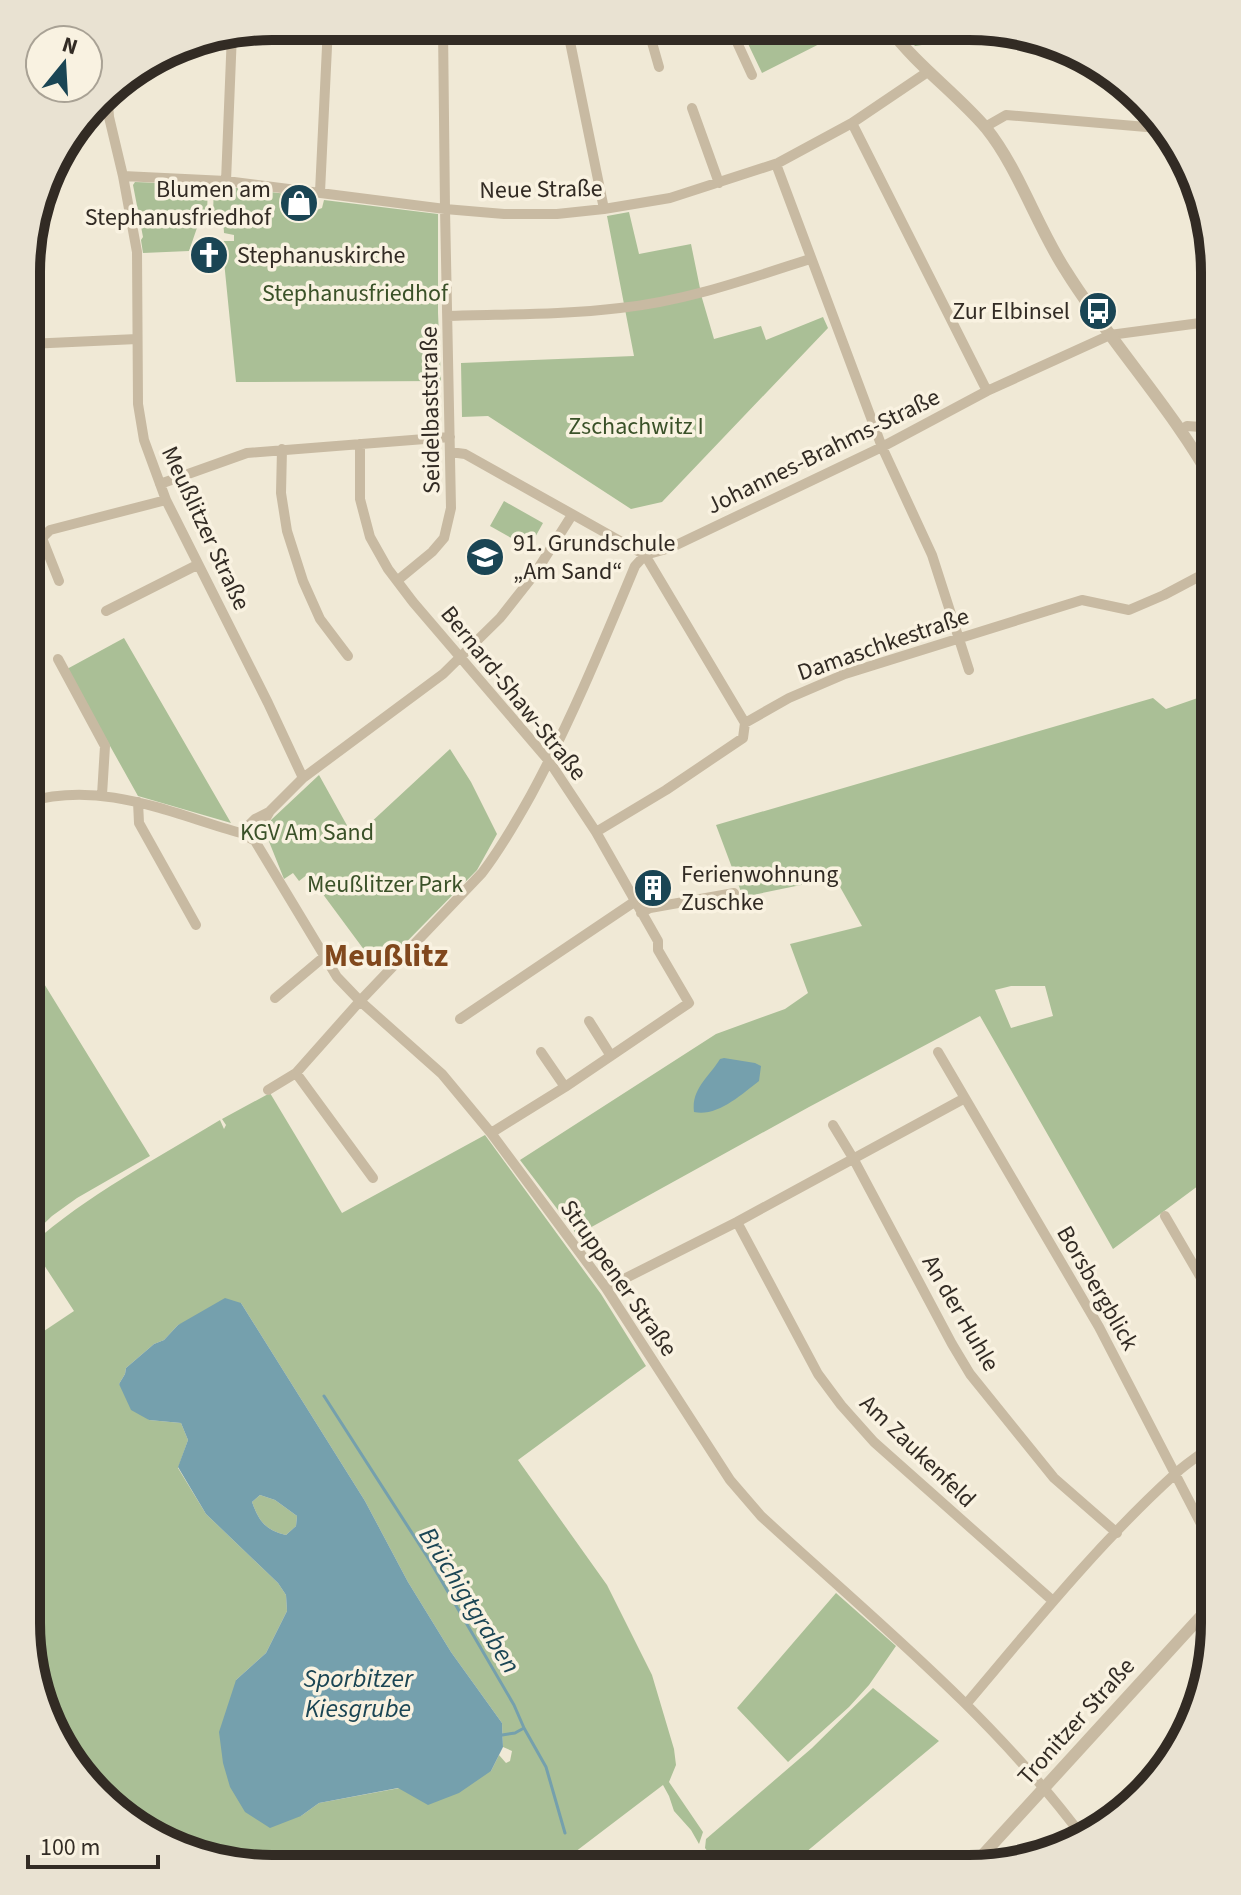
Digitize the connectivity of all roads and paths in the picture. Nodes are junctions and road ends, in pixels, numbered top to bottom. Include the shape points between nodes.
1 (327, 40) edge
2 (443, 40) edge
3 (570, 40) edge
4 (651, 40) edge
5 (736, 40) edge
6 (900, 40) edge
7 (232, 43) edge
8 (659, 67) dead end
9 (929, 71) junction
10 (752, 75) dead end
11 (692, 108) dead end
12 (108, 109) edge
13 (852, 123) junction
14 (985, 127) junction
15 (1150, 127) edge
16 (776, 164) junction
17 (123, 176) junction
18 (226, 181) junction
19 (719, 183) junction
20 (320, 192) junction
21 (445, 209) junction
22 (604, 209) junction
23 (810, 259) junction
24 (448, 316) junction
25 (1201, 323) edge
26 (1110, 335) junction
27 (137, 339) junction
28 (40, 343) edge
29 (987, 391) junction
30 (1201, 427) edge
31 (1182, 429) junction
32 (450, 437) junction
33 (360, 444) junction
34 (882, 447) junction
35 (282, 449) junction
36 (450, 452) junction
37 (1201, 462) edge
38 (160, 484) junction
39 (166, 500) junction
40 (572, 515) junction
41 (645, 555) junction
42 (197, 565) junction
43 (1201, 575) edge
44 (398, 580) junction
45 (59, 581) dead end
46 (106, 611) dead end
47 (959, 639) junction
48 (348, 656) dead end
49 (461, 657) junction
50 (58, 659) dead end
51 (969, 670) dead end
52 (745, 723) junction
53 (549, 761) junction
54 (303, 778) junction
55 (102, 795) junction
56 (40, 799) edge
57 (138, 802) junction
58 (270, 811) junction
59 (596, 832) junction
60 (241, 833) junction
61 (255, 841) junction
62 (734, 893) dead end
63 (634, 902) junction
64 (641, 913) junction
65 (196, 925) dead end
66 (325, 956) junction
67 (275, 998) dead end
68 (360, 1001) junction
69 (460, 1019) dead end
70 (589, 1021) dead end
71 (541, 1052) dead end
72 (938, 1052) dead end
73 (611, 1056) junction
74 (296, 1073) junction
75 (565, 1087) junction
76 (268, 1090) dead end
77 (965, 1098) junction
78 (833, 1125) dead end
79 (491, 1133) junction
80 (853, 1158) junction
81 (373, 1178) dead end
82 (1165, 1216) dead end
83 (737, 1222) junction
84 (1201, 1278) edge
85 (606, 1288) junction
86 (1201, 1454) edge
87 (1176, 1473) junction
88 (1201, 1523) edge
89 (1117, 1533) junction
90 (1053, 1601) junction
91 (1201, 1616) edge
92 (967, 1703) junction
93 (1045, 1788) junction
94 (1076, 1828) edge
95 (983, 1855) edge

1 - 20 street
2 - 21 street, Seidelbaststraße
3 - 22 street
4 - 8 street
5 - 10 street
6 - 9 street
7 - 18 street
9 - 13 street, Neue Straße
9 - 14 street
11 - 19 street
12 - 17 street, Meußlitzer Straße
13 - 16 street, Neue Straße
13 - 29 street
14 - 15 street via 1006,115
14 - 26 street via 1065,270
16 - 19 street, Neue Straße
16 - 23 street
17 - 18 street, Neue Straße
17 - 27 street, Meußlitzer Straße via 137,252
18 - 20 street, Neue Straße
19 - 22 street, Neue Straße
20 - 21 street, Neue Straße
21 - 22 street, Neue Straße via 504,214
21 - 24 street, Seidelbaststraße
23 - 24 street via 687,297 621,308
23 - 34 street
24 - 32 street, Seidelbaststraße
25 - 26 street
26 - 29 street, Johannes-Brahms-Straße
26 - 31 street
27 - 28 street
27 - 38 street, Meußlitzer Straße via 138,404
29 - 34 street, Johannes-Brahms-Straße
30 - 31 street
31 - 37 street
32 - 33 street
32 - 36 street, Seidelbaststraße
33 - 35 street
33 - 44 street, Bernard-Shaw-Straße via 360,499 370,537
34 - 41 street, Johannes-Brahms-Straße
34 - 47 street via 932,555
35 - 38 street via 247,453
35 - 48 street via 287,531 320,619
36 - 40 street via 465,454
36 - 44 street, Seidelbaststraße via 451,508 444,538
38 - 39 street, Meußlitzer Straße
39 - 42 street, Meußlitzer Straße
39 - 45 street via 50,530 42,538
40 - 41 street
40 - 49 street via 534,575
41 - 52 street
41 - 53 street via 635,566
42 - 46 street
42 - 54 street, Meußlitzer Straße
43 - 47 street, Damaschkestraße via 1129,610 1082,600
44 - 49 street, Bernard-Shaw-Straße
47 - 51 street
47 - 52 street, Damaschkestraße via 845,674
49 - 53 street, Bernard-Shaw-Straße
49 - 54 street
50 - 55 street via 105,746
52 - 59 street, Damaschkestraße via 743,738
53 - 59 street, Bernard-Shaw-Straße
53 - 68 street via 482,873
54 - 58 street
55 - 56 street, Struppener Straße
55 - 57 street, Struppener Straße
57 - 60 street, Struppener Straße
57 - 65 street via 139,823
58 - 60 street
58 - 61 street
59 - 63 street, Bernard-Shaw-Straße
60 - 61 street, Struppener Straße
61 - 66 street, Struppener Straße
62 - 64 street
63 - 64 street, Bernard-Shaw-Straße
63 - 69 street
64 - 73 street, Bernard-Shaw-Straße via 689,1003
66 - 67 street
66 - 68 street, Struppener Straße
68 - 74 street
68 - 79 street, Struppener Straße via 442,1074
70 - 73 street
71 - 75 street
72 - 77 street, Borsbergblick
73 - 75 street
74 - 76 street
74 - 81 street
75 - 79 street
77 - 80 street
77 - 87 street, Borsbergblick via 1099,1327
78 - 80 street, An der Huhle
79 - 85 street, Struppener Straße
80 - 83 street
80 - 89 street, An der Huhle via 970,1374 1054,1478
82 - 84 street
83 - 85 street
83 - 90 street, Am Zaukenfeld via 818,1374 841,1405 874,1442
85 - 92 street, Struppener Straße via 748,1502
86 - 87 street
87 - 88 street, Borsbergblick
87 - 89 street
89 - 90 street
90 - 92 street
91 - 93 street, Tronitzer Straße
92 - 93 street, Struppener Straße
93 - 94 street, Struppener Straße
93 - 95 street, Tronitzer Straße

